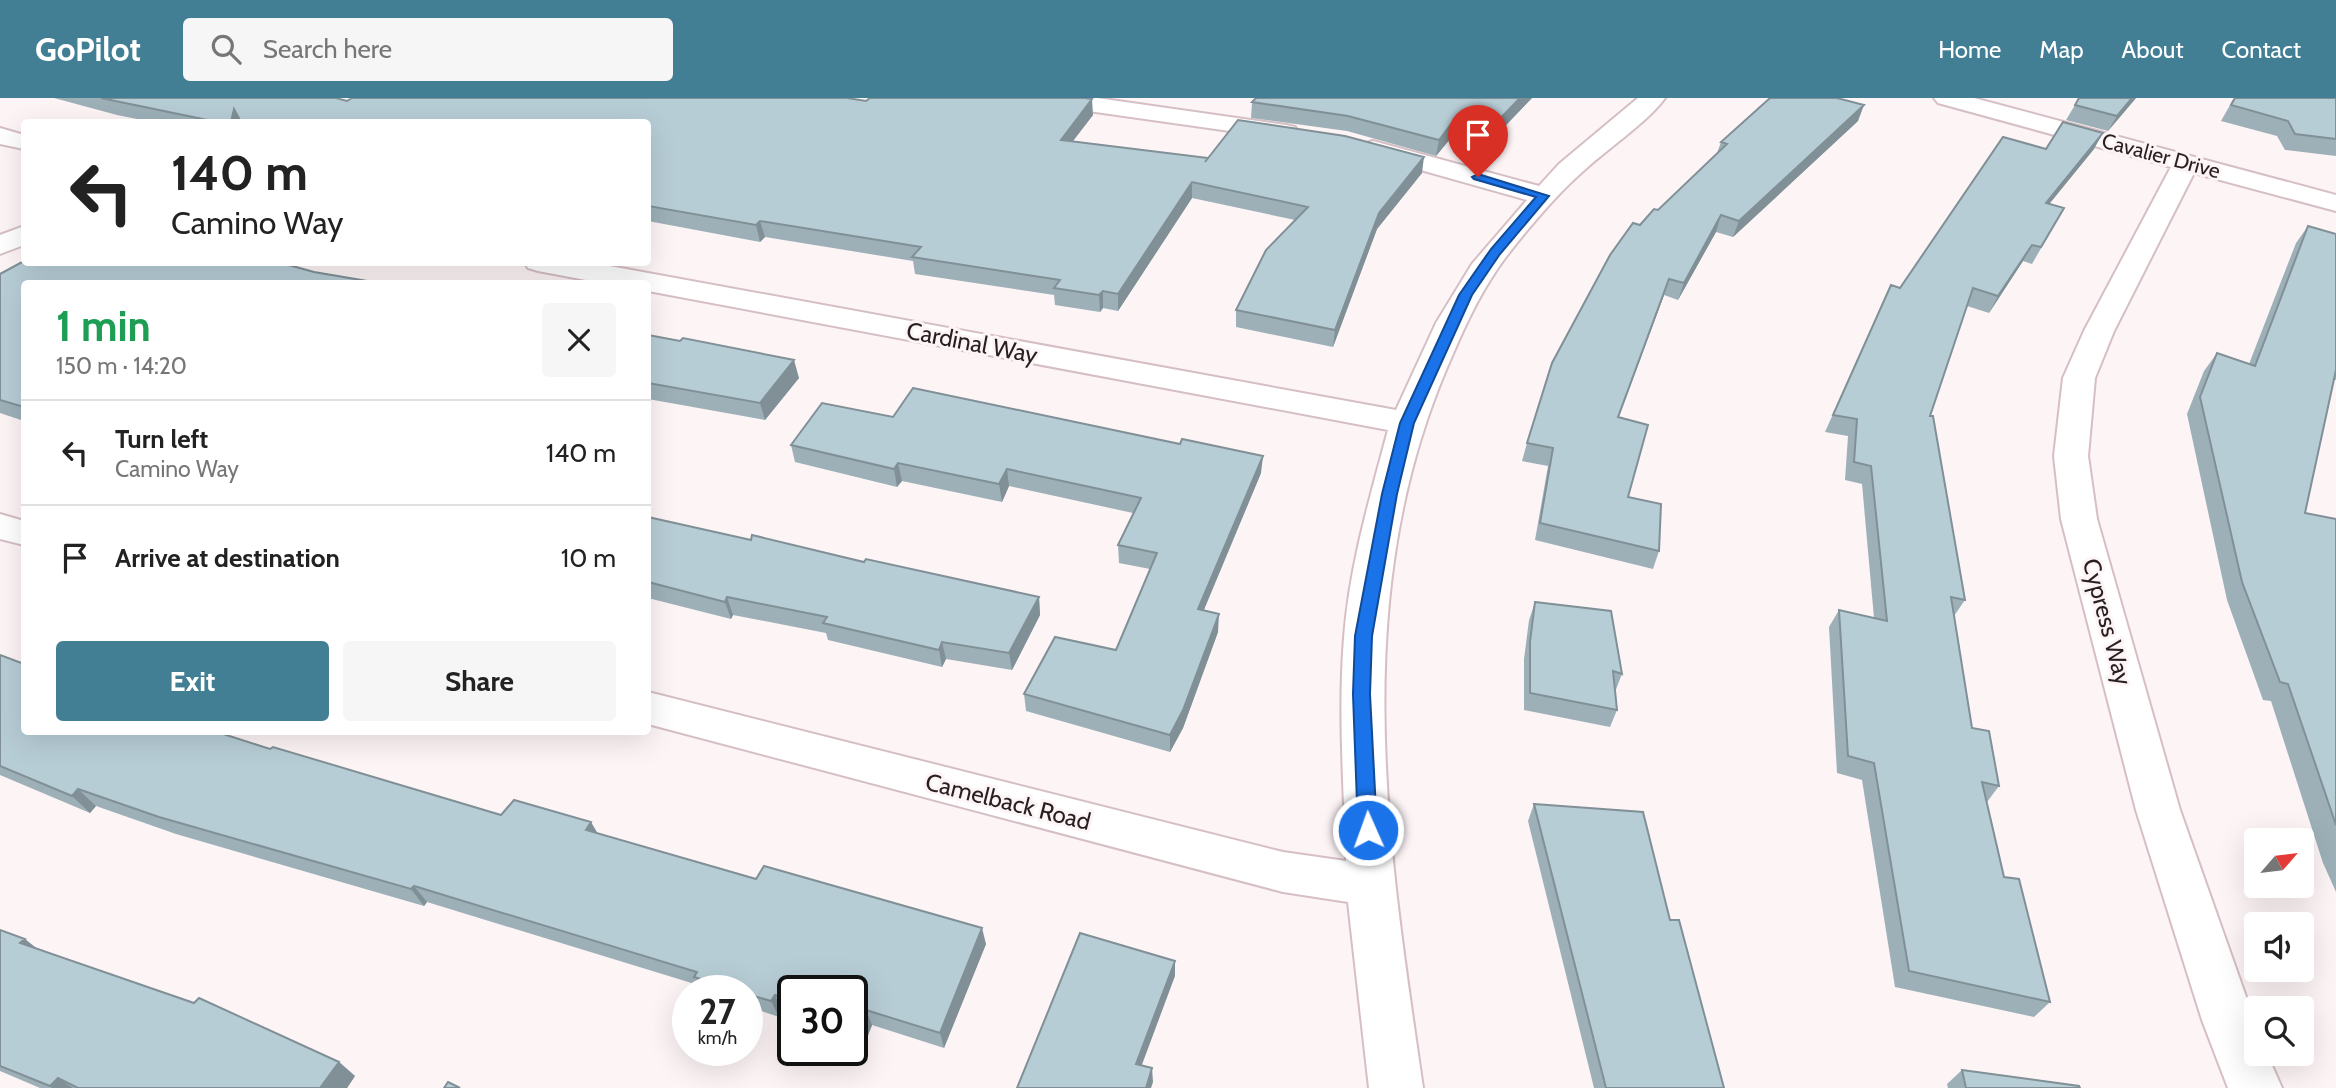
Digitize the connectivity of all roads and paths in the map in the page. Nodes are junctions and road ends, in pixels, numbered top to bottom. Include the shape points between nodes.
1 (1046, 98) edge
2 (1653, 98) edge
3 (1946, 98) edge
4 (1989, 103) edge
5 (0, 136) edge
6 (1312, 136) edge
7 (21, 141) edge
8 (1346, 142) edge
9 (2186, 163) junction
10 (1544, 196) junction
11 (2336, 203) edge
12 (21, 236) edge
13 (0, 246) edge
14 (560, 266) edge
15 (635, 280) edge
16 (651, 283) edge
17 (1407, 423) junction
18 (0, 526) edge
19 (21, 532) edge
20 (651, 709) edge
21 (1370, 885) junction
22 (1396, 1088) edge
23 (2255, 1088) edge

1 - 6 street
2 - 10 street
3 - 4 street, Cavalier Drive
4 - 9 street, Cavalier Drive
5 - 7 street
8 - 10 street
9 - 11 street, Cavalier Drive
9 - 23 street, Cypress Way via 2079,378 2071,456 2079,519 2158,810
10 - 17 street via 1465,295
12 - 13 street
14 - 15 street, Cardinal Way
16 - 17 street, Cardinal Way
17 - 21 street via 1364,636
18 - 19 street
20 - 21 street, Camelback Road via 1283,872
21 - 22 street

